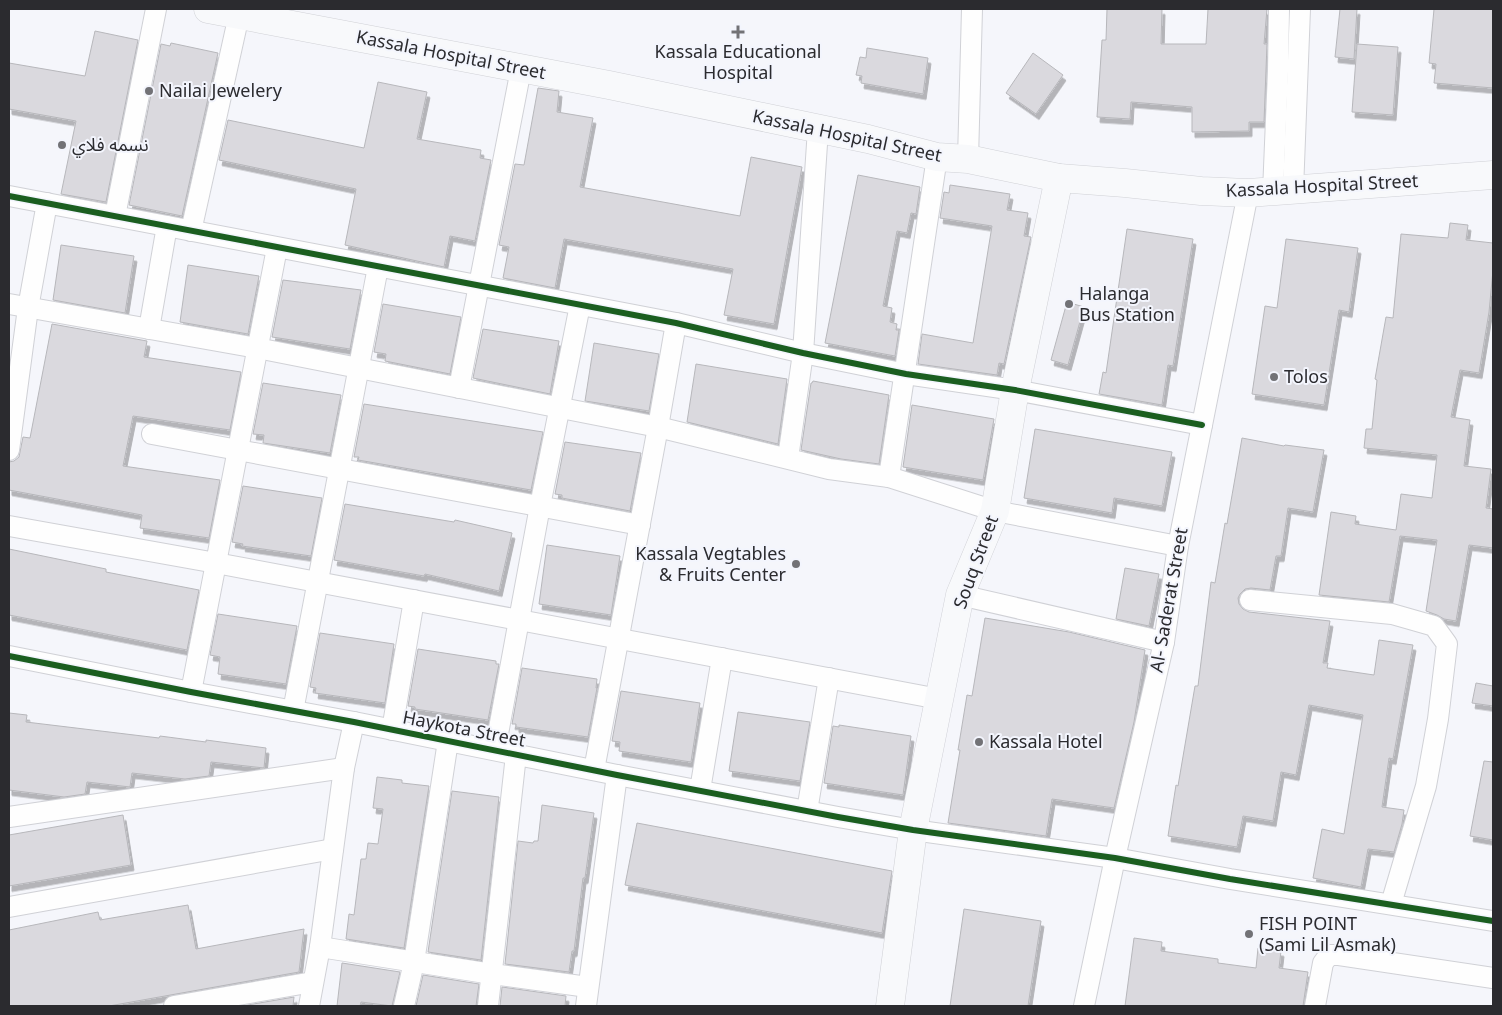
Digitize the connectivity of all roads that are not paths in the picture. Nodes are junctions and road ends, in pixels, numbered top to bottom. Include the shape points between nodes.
1 (156, 9) edge
2 (208, 9) edge
3 (972, 9) edge
4 (1278, 9) edge
5 (1300, 9) edge
6 (239, 15) junction
7 (521, 69) junction
8 (818, 129) junction
9 (937, 157) junction
10 (968, 159) junction
11 (1493, 175) edge
12 (1059, 178) junction
13 (1271, 192) junction
14 (9, 196) edge
15 (47, 203) junction
16 (115, 216) junction
17 (167, 226) junction
18 (191, 231) junction
19 (277, 248) junction
20 (378, 267) junction
21 (480, 286) junction
22 (9, 304) edge
23 (580, 305) junction
24 (28, 308) junction
25 (676, 324) junction
26 (149, 329) junction
27 (257, 348) junction
28 (803, 353) junction
29 (360, 369) junction
30 (906, 374) junction
31 (459, 388) junction
32 (1016, 390) junction
33 (559, 407) junction
34 (1202, 425) junction
35 (658, 427) junction
36 (152, 434) dead end
37 (237, 449) junction
38 (9, 450) edge
39 (788, 458) junction
40 (340, 468) junction
41 (889, 477) junction
42 (540, 506) junction
43 (995, 511) junction
44 (640, 525) junction
45 (9, 526) edge
46 (1178, 546) junction
47 (216, 563) junction
48 (318, 583) junction
49 (960, 595) junction
50 (414, 600) junction
51 (1250, 600) dead end
52 (520, 620) junction
53 (618, 640) junction
54 (1164, 642) junction
55 (9, 656) edge
56 (722, 658) junction
57 (829, 678) junction
58 (191, 692) junction
59 (939, 699) junction
60 (293, 711) junction
61 (354, 722) junction
62 (392, 730) junction
63 (448, 740) junction
64 (495, 750) junction
65 (516, 755) junction
66 (344, 768) junction
67 (594, 770) junction
68 (617, 775) junction
69 (700, 790) junction
70 (808, 811) junction
71 (9, 817) edge
72 (913, 830) junction
73 (333, 849) junction
74 (1115, 858) junction
75 (1391, 904) junction
76 (9, 907) edge
77 (1493, 921) edge
78 (320, 947) junction
79 (414, 962) junction
80 (492, 974) junction
81 (1493, 978) edge
82 (313, 982) junction
83 (587, 996) edge
84 (174, 1006) edge
85 (309, 1006) edge
86 (404, 1006) edge
87 (488, 1006) edge
88 (890, 1006) edge
89 (1084, 1006) edge
90 (1315, 1006) edge

1 - 16 street
2 - 6 main road, Kassala Hospital Street
3 - 10 street
4 - 13 street
5 - 13 street
6 - 7 main road, Kassala Hospital Street
6 - 18 street
7 - 8 main road, Kassala Hospital Street
7 - 21 street
8 - 9 main road, Kassala Hospital Street via 868,138
8 - 28 street
9 - 10 main road, Kassala Hospital Street
9 - 30 street
10 - 12 main road, Kassala Hospital Street
11 - 13 main road, Kassala Hospital Street
12 - 13 main road, Kassala Hospital Street via 1201,191
12 - 32 main road, Souq Street
13 - 34 street, Al- Saderat Street
14 - 15 street
15 - 16 street
15 - 24 street
16 - 17 street
17 - 18 street
17 - 26 street
18 - 19 street
19 - 20 street
19 - 27 street
20 - 21 street
20 - 29 street
21 - 23 street
21 - 31 street
22 - 24 street
23 - 25 street
23 - 33 street
24 - 26 street
24 - 38 street
25 - 28 street
25 - 35 street
26 - 27 street
27 - 29 street
27 - 37 street
28 - 30 street
28 - 39 street
29 - 31 street
29 - 40 street
30 - 32 street
30 - 41 street
31 - 33 street
32 - 34 street
32 - 43 main road, Souq Street
33 - 35 street
33 - 42 street
34 - 46 street, Al- Saderat Street
35 - 39 street
35 - 44 street
36 - 37 street
37 - 40 street
37 - 47 street
39 - 41 street via 828,469
40 - 42 street
40 - 48 street
41 - 43 street
42 - 44 street
42 - 52 street
43 - 46 street
43 - 49 main road, Souq Street
44 - 53 street
45 - 47 street
46 - 54 street, Al- Saderat Street
47 - 48 street
47 - 58 street
48 - 50 street
48 - 60 street
49 - 54 street
49 - 59 main road, Souq Street
50 - 52 street
50 - 62 street
51 - 75 street via 1392,614 1434,626 1447,644 1426,786
52 - 53 street
52 - 64 street
53 - 56 street
53 - 67 street
54 - 74 street, Al- Saderat Street
55 - 58 street, Haykota Street
56 - 57 street
56 - 69 street
57 - 59 street
57 - 70 street
58 - 60 street, Haykota Street
59 - 72 main road, Souq Street
60 - 61 street, Haykota Street
61 - 62 street, Haykota Street
61 - 66 street
62 - 63 street, Haykota Street
63 - 64 street, Haykota Street
63 - 79 street
64 - 65 street, Haykota Street
65 - 67 street, Haykota Street
65 - 80 street
66 - 71 street
66 - 73 street
67 - 68 street, Haykota Street
68 - 69 street, Haykota Street
68 - 83 street
69 - 70 street, Haykota Street
70 - 72 street, Haykota Street
72 - 74 street, Haykota Street
72 - 88 main road, Souq Street
73 - 76 street
73 - 78 street
74 - 75 street, Haykota Street
74 - 89 street, Al- Saderat Street
75 - 77 street, Haykota Street
78 - 79 street
78 - 82 street
79 - 80 street
79 - 86 street
80 - 83 street
80 - 87 street
81 - 90 street via 1329,955 1323,963
82 - 84 street
82 - 85 street

